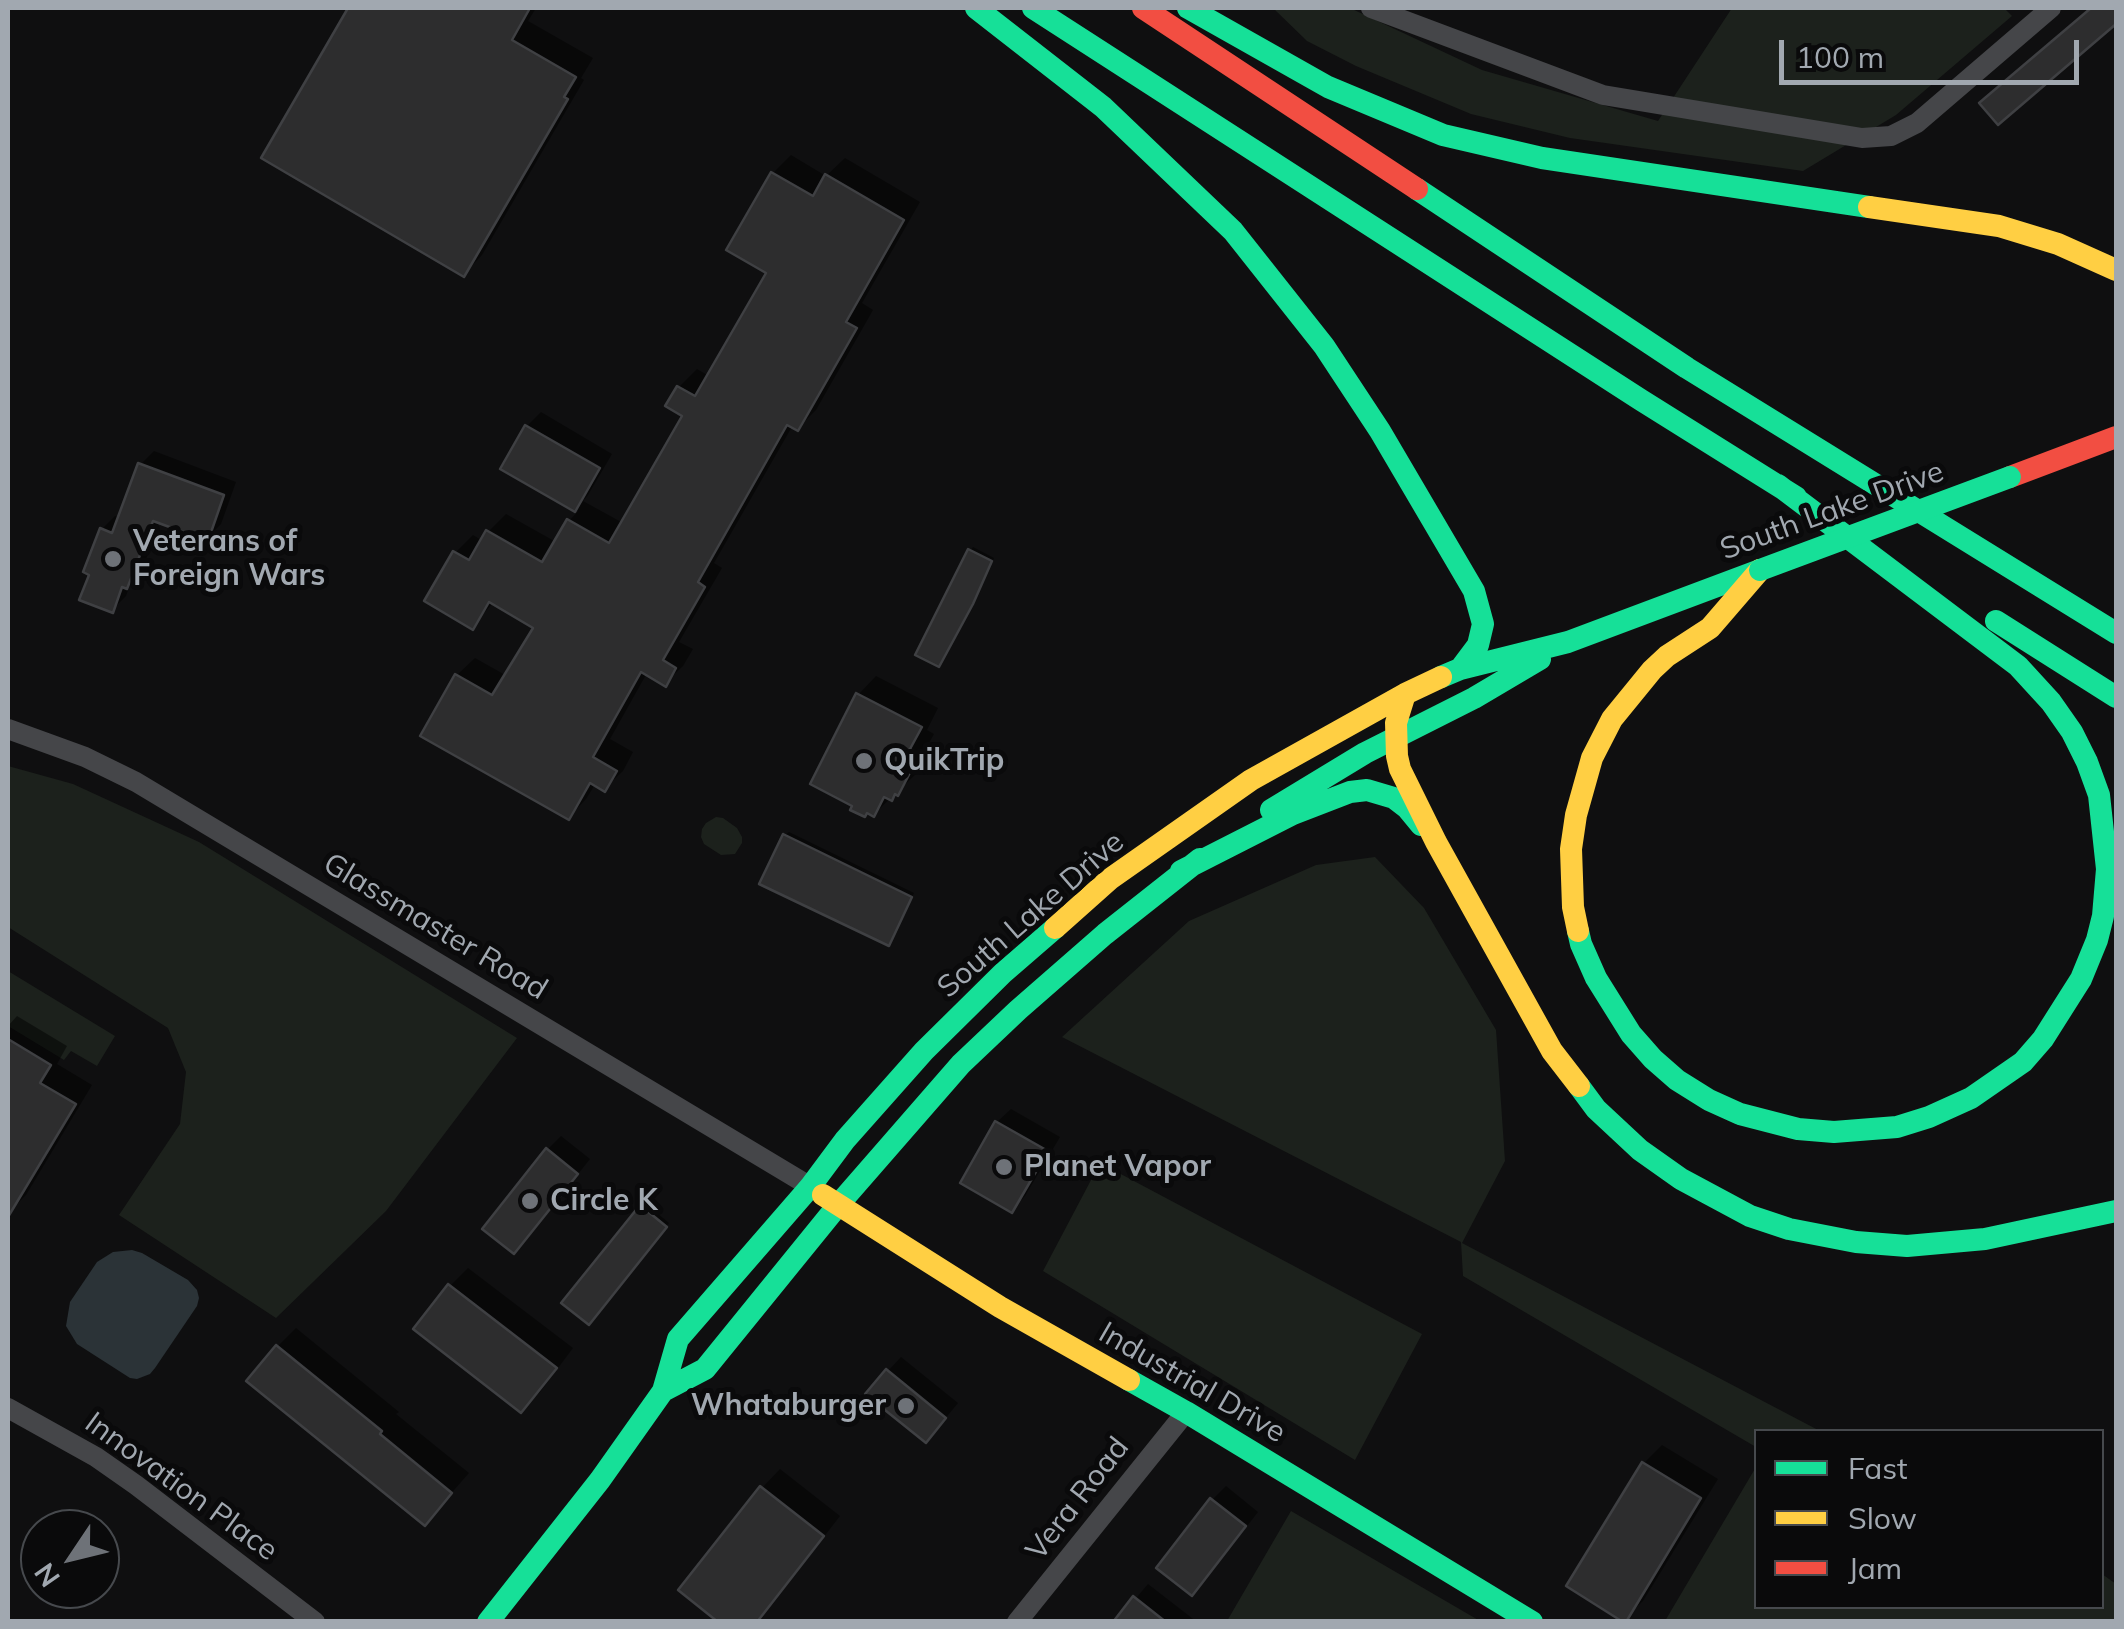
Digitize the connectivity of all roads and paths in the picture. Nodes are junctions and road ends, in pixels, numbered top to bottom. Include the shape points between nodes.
1 (976, 8) edge
2 (1033, 8) edge
3 (1142, 8) edge
4 (1188, 8) edge
5 (1372, 8) edge
6 (2051, 8) edge
7 (2116, 270) edge
8 (2116, 437) edge
9 (1778, 485) junction
10 (1760, 570) junction
11 (2116, 634) edge
12 (1568, 642) junction
13 (1460, 668) junction
14 (1405, 694) junction
15 (2116, 697) edge
16 (8, 729) edge
17 (1395, 737) junction
18 (1436, 842) junction
19 (1181, 872) junction
20 (824, 1195) junction
21 (2116, 1211) edge
22 (663, 1391) junction
23 (8, 1408) edge
24 (1186, 1412) junction
25 (315, 1622) edge
26 (488, 1622) edge
27 (1017, 1622) edge
28 (1532, 1622) edge

1 - 13 main road via 1075,82 1234,232 1324,346 1474,591 1484,624
2 - 9 main road
3 - 11 main road via 1687,368
4 - 7 main road via 1328,87 1443,134 1542,158 1999,226
5 - 6 street via 1603,95 1872,138 1916,123
8 - 10 main road, South Lake Drive, bridge
9 - 10 main road via 2018,666 2072,732 2099,794 2108,869 2102,916 2081,979 2061,1013 2023,1062 1971,1098 1897,1126 1798,1129 1709,1100 1653,1060 1631,1034 1582,944 1571,850 1592,758 1612,718 1652,670 1710,628
9 - 15 main road
10 - 12 main road, South Lake Drive
12 - 13 main road, South Lake Drive
12 - 17 main road, South Lake Drive
13 - 14 main road, South Lake Drive
14 - 17 main road
14 - 20 main road, South Lake Drive via 1252,780 1110,879 924,1051 845,1140
16 - 20 street, Glassmaster Road via 136,782
17 - 18 main road via 1400,769
17 - 19 main road, South Lake Drive
18 - 19 main road via 1394,798 1366,790 1293,814
18 - 21 main road via 1568,1075 1640,1150 1718,1200 1789,1229 1895,1246 1986,1239
19 - 20 main road, South Lake Drive via 1032,997
20 - 22 main road, South Lake Drive via 705,1369
20 - 22 main road, South Lake Drive via 678,1339
20 - 24 main road, Industrial Drive via 1000,1308
22 - 26 main road, South Lake Drive
23 - 25 street, Innovation Place via 136,1484
24 - 27 street, Vera Road
24 - 28 main road, Industrial Drive

